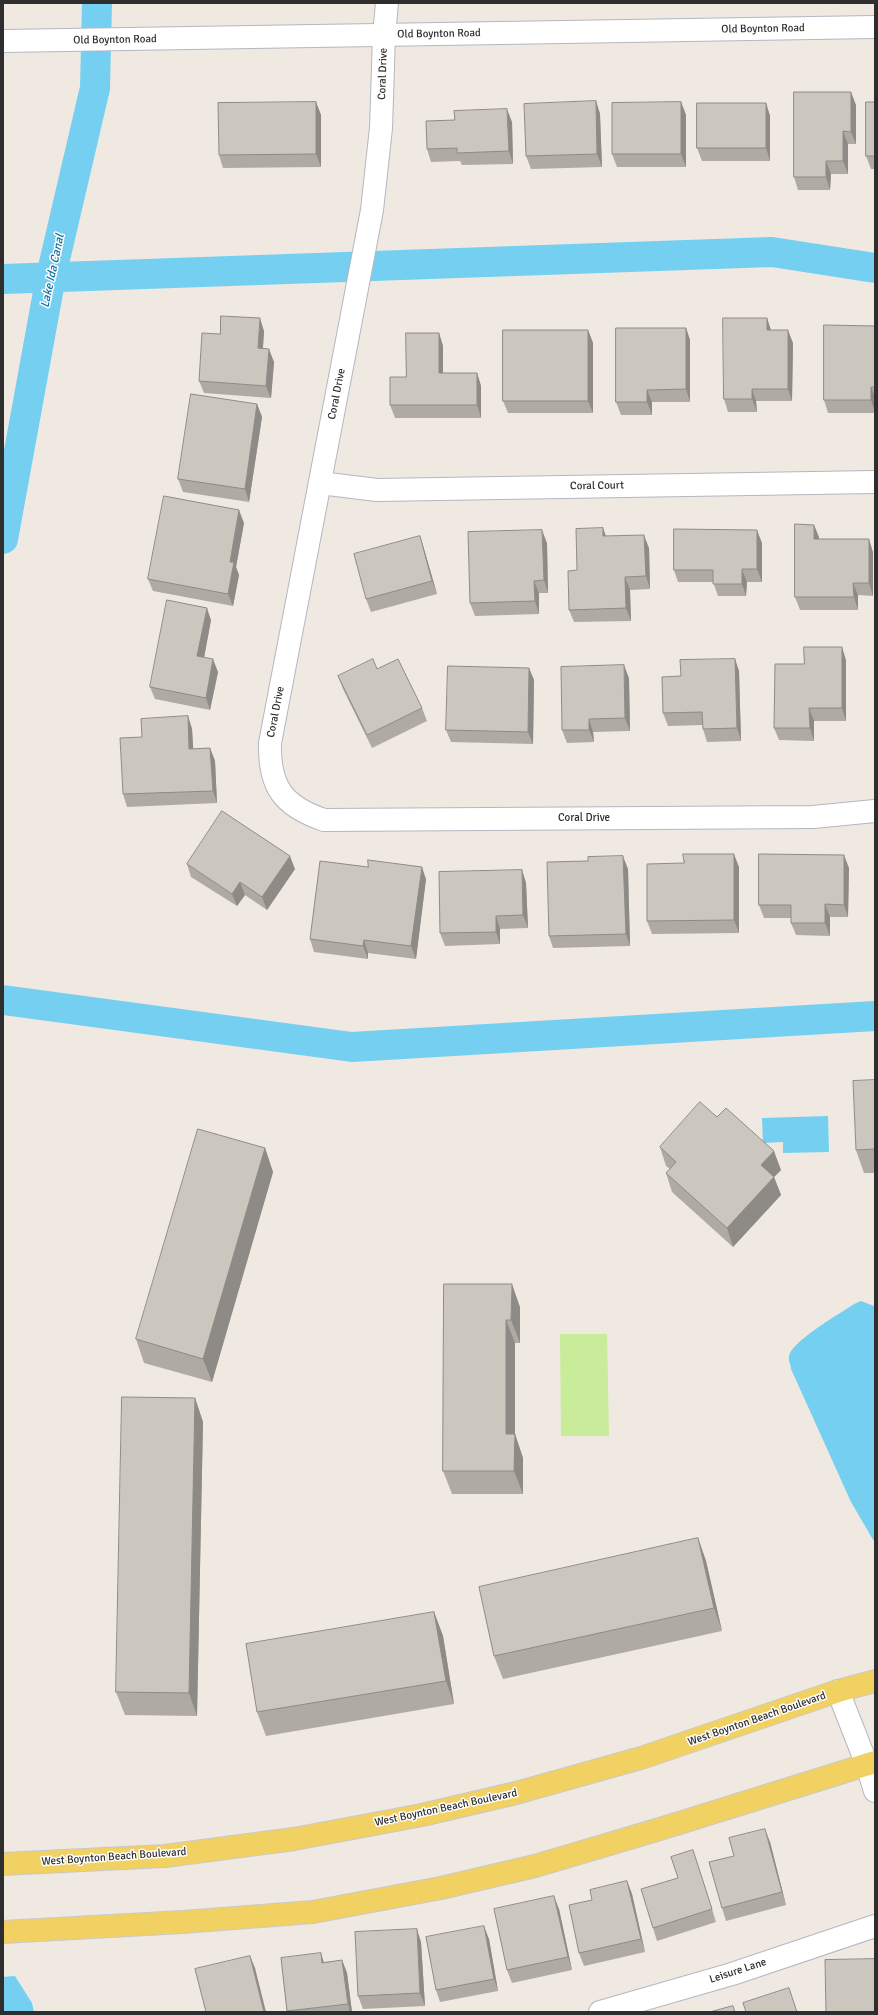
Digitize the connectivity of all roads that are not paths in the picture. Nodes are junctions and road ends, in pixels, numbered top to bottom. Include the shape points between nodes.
1 (386, 3) edge
2 (875, 27) edge
3 (384, 35) junction
4 (7, 41) edge
5 (875, 482) edge
6 (320, 483) junction
7 (875, 811) edge
8 (875, 1681) edge
9 (838, 1691) junction
10 (871, 1764) edge
11 (875, 1791) edge
12 (3, 1864) edge
13 (875, 1926) edge
14 (3, 1932) edge
15 (600, 2012) edge

1 - 3 street, Coral Drive
2 - 3 street, Old Boynton Road
3 - 4 street, Old Boynton Road
3 - 6 street, Coral Drive via 381,128 372,210
5 - 6 street, Coral Court via 377,490
6 - 7 street, Coral Drive via 270,743 269,764 275,784 288,802 304,814 324,820 814,817
8 - 9 main road, West Boynton Beach Boulevard
9 - 10 street
9 - 12 main road, West Boynton Beach Boulevard via 641,1758 516,1793 422,1815 294,1839 165,1856
10 - 11 street
10 - 14 main road via 535,1866 440,1888 312,1912
13 - 15 street, Leisure Lane via 732,1974

